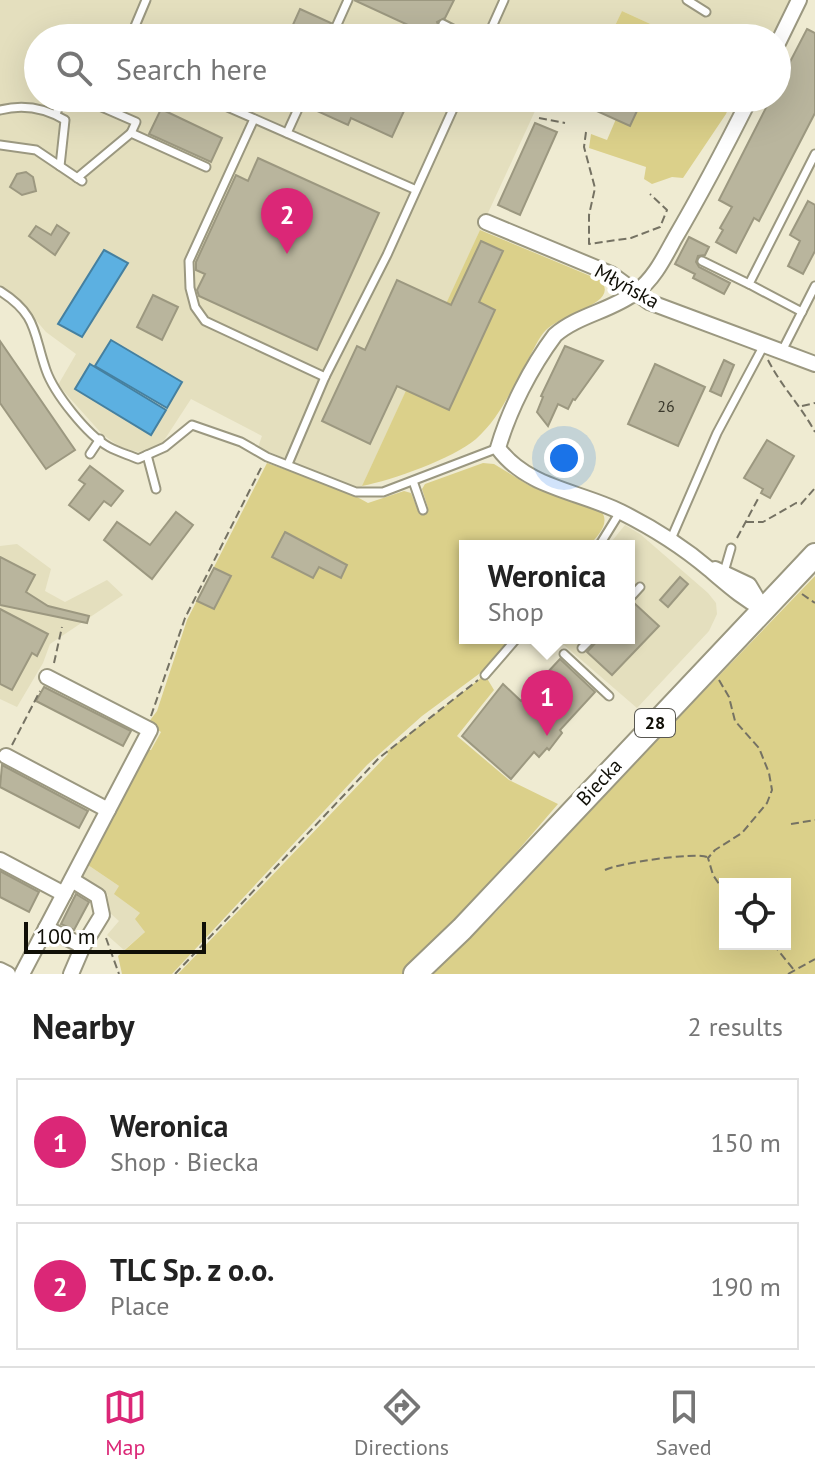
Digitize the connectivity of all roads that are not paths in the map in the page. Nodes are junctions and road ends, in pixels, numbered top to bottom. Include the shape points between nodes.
1 (348, 0) edge
2 (504, 0) edge
3 (687, 0) edge
4 (799, 0) edge
5 (143, 1) edge
6 (706, 12) dead end
7 (135, 24) edge
8 (337, 24) edge
9 (493, 24) edge
10 (787, 24) edge
11 (24, 107) edge
12 (0, 110) edge
13 (50, 112) edge
14 (113, 112) edge
15 (238, 112) edge
16 (297, 112) edge
17 (451, 112) edge
18 (743, 112) edge
19 (56, 114) joint
20 (254, 119) junction
21 (131, 133) junction
22 (287, 133) junction
23 (0, 145) edge
24 (815, 154) edge
25 (60, 166) junction
26 (206, 167) dead end
27 (414, 189) junction
28 (486, 222) dead end
29 (702, 261) dead end
30 (749, 284) junction
31 (815, 286) edge
32 (0, 291) edge
33 (635, 293) junction
34 (802, 312) junction
35 (764, 347) junction
36 (782, 351) junction
37 (815, 364) edge
38 (325, 377) junction
39 (100, 439) junction
40 (498, 448) junction
41 (90, 454) dead end
42 (147, 455) junction
43 (288, 464) junction
44 (413, 481) junction
45 (156, 489) dead end
46 (423, 510) dead end
47 (620, 512) junction
48 (603, 540) edge
49 (670, 541) junction
50 (731, 548) road end
51 (815, 555) edge
52 (707, 567) junction
53 (724, 572) junction
54 (640, 587) dead end
55 (635, 592) edge
56 (763, 609) junction
57 (512, 644) edge
58 (586, 644) edge
59 (582, 648) dead end
60 (564, 654) dead end
61 (485, 675) road end
62 (47, 677) road end
63 (609, 696) dead end
64 (6, 756) road end
65 (108, 810) junction
66 (0, 860) edge
67 (72, 880) junction
68 (64, 894) junction
69 (46, 928) junction
70 (83, 946) junction
71 (0, 970) edge
72 (8, 974) edge
73 (22, 974) edge
74 (71, 974) edge
75 (415, 974) edge

1 - 8 lane
2 - 9 lane
3 - 6 lane
4 - 10 street
5 - 7 lane
11 - 12 lane
13 - 19 lane
14 - 21 lane via 136,122
15 - 20 lane
16 - 22 lane
17 - 27 lane
18 - 33 street via 676,238
19 - 25 lane via 65,120
20 - 22 lane
20 - 38 lane via 189,261 195,307 205,321
21 - 25 lane via 80,179
21 - 26 lane
22 - 27 lane
23 - 25 lane via 36,150
24 - 30 lane
27 - 38 lane
28 - 33 street, Młyńska via 611,274
29 - 30 lane
30 - 34 lane
31 - 34 lane
32 - 39 lane via 34,323 55,389
33 - 35 street, Młyńska
33 - 40 street via 555,335 516,402
34 - 36 lane
35 - 36 street, Młyńska
35 - 49 lane via 717,433
36 - 37 street, Młyńska
38 - 43 lane
39 - 41 lane
39 - 42 lane via 138,459
40 - 44 lane
40 - 47 street via 530,478
42 - 43 lane via 192,425
42 - 45 lane
43 - 44 lane via 356,492 383,492
44 - 46 lane
47 - 48 lane
47 - 49 street
49 - 52 street
50 - 53 lane
51 - 56 main road, Biecka / 28
52 - 53 street
52 - 56 street
53 - 56 street via 749,585
54 - 55 lane
56 - 75 main road, Biecka / 28
57 - 61 lane
58 - 59 lane
60 - 63 lane
62 - 65 street via 150,730
64 - 65 street
65 - 67 street
66 - 68 street
67 - 68 street
67 - 70 street via 98,896 102,915
68 - 69 street
69 - 70 street
69 - 73 street
70 - 74 street
71 - 72 street

